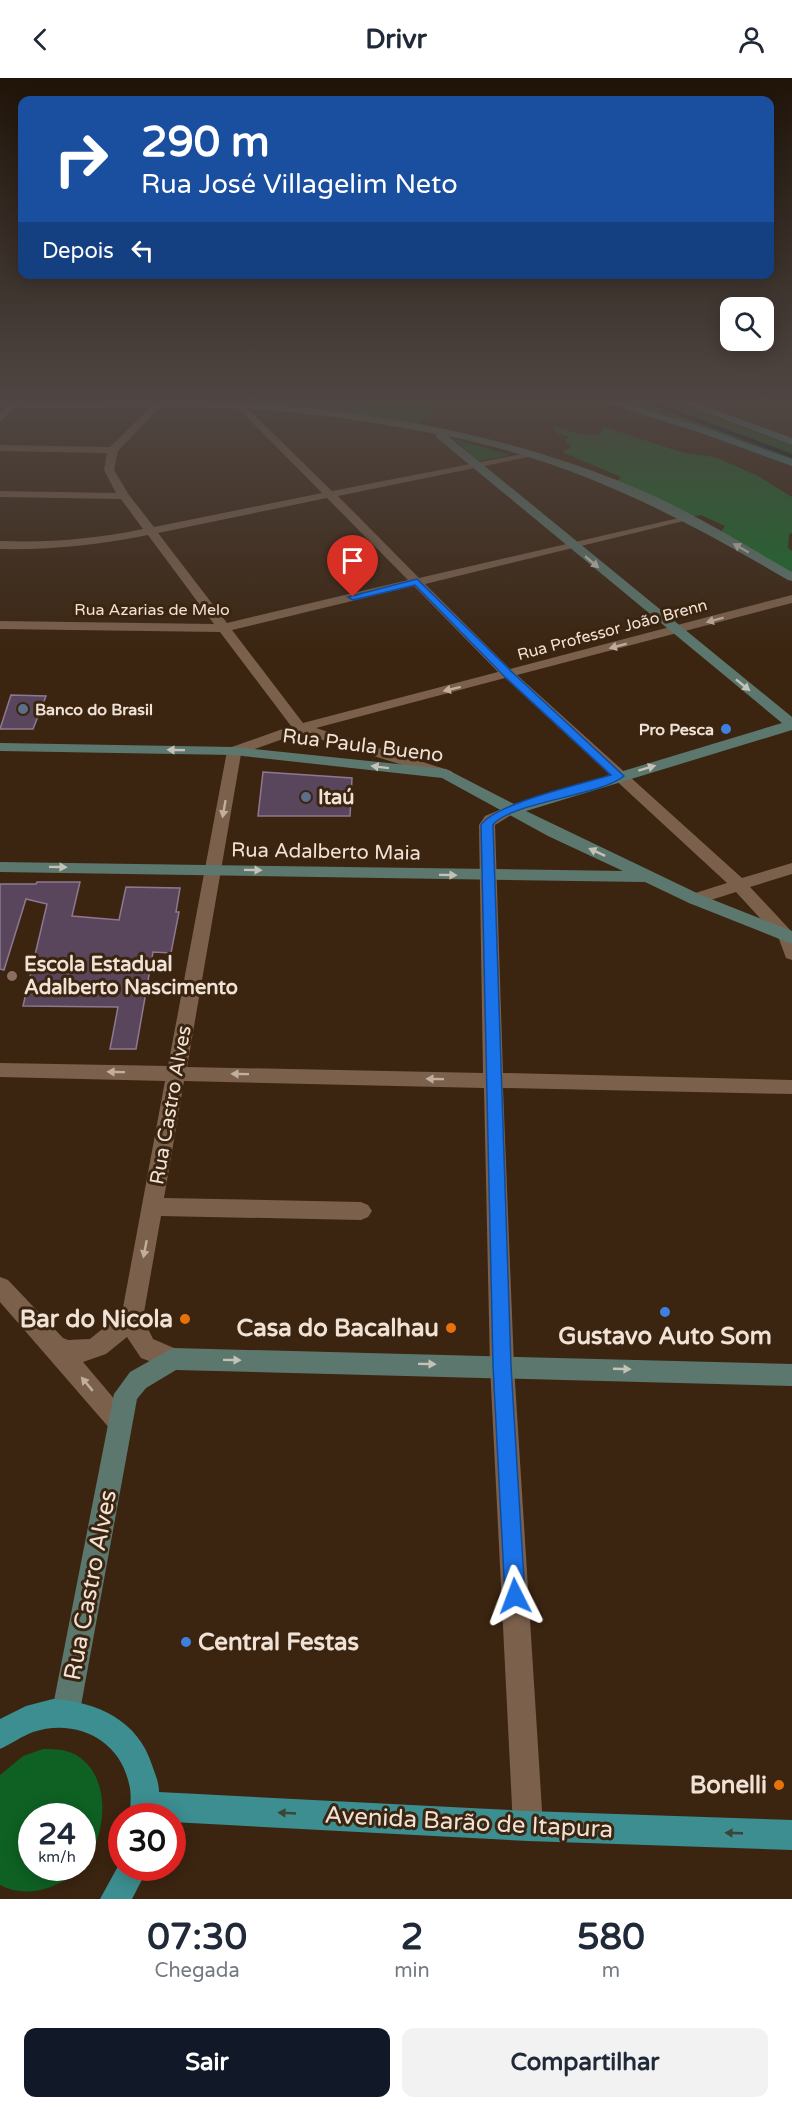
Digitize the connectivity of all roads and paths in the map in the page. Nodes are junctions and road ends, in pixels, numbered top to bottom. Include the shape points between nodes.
1 (116, 483) edge
2 (316, 483) edge
3 (389, 483) edge
4 (500, 483) edge
5 (612, 483) edge
6 (0, 494) edge
7 (328, 495) junction
8 (123, 496) junction
9 (688, 517) junction
10 (152, 531) junction
11 (0, 544) edge
12 (571, 545) junction
13 (792, 577) edge
14 (417, 582) junction
15 (792, 599) edge
16 (0, 625) edge
17 (224, 628) junction
18 (675, 631) junction
19 (509, 675) junction
20 (792, 725) edge
21 (300, 728) junction
22 (0, 747) edge
23 (234, 751) junction
24 (446, 774) junction
25 (619, 776) junction
26 (511, 810) junction
27 (0, 867) edge
28 (792, 868) edge
29 (213, 869) junction
30 (487, 875) junction
31 (650, 877) junction
32 (740, 886) junction
33 (695, 899) junction
34 (789, 937) edge
35 (792, 954) edge
36 (0, 1070) edge
37 (174, 1073) junction
38 (494, 1080) junction
39 (792, 1087) edge
40 (153, 1208) junction
41 (361, 1211) dead end
42 (0, 1287) edge
43 (132, 1318) junction
44 (55, 1346) junction
45 (173, 1359) junction
46 (502, 1366) junction
47 (792, 1375) edge
48 (118, 1422) junction
49 (66, 1711) junction
50 (0, 1735) edge
51 (145, 1803) edge
52 (186, 1813) edge
53 (528, 1826) junction
54 (792, 1835) edge
55 (125, 1881) edge
56 (115, 1899) edge

1 - 8 street
2 - 7 street
3 - 7 street
4 - 12 main road
5 - 9 main road
6 - 8 street
7 - 10 street
7 - 14 street
8 - 10 street
9 - 12 street, Rua Azarias de Melo
13 -> 9 main road
10 - 11 street via 81,544
10 - 17 street
12 - 14 street, Rua Azarias de Melo
12 -> 18 main road
14 - 17 street, Rua Azarias de Melo
14 - 19 street
15 -> 18 street, Rua Professor João Brenn
16 - 17 street, Rua Azarias de Melo
17 - 21 street
18 -> 19 street, Rua Professor João Brenn
18 -> 20 main road
19 -> 21 street, Rua Professor João Brenn
19 - 25 street
25 -> 20 main road
21 - 23 street, Rua Professor João Brenn
21 - 24 street
23 -> 22 main road, Rua Paula Bueno
24 -> 23 main road, Rua Paula Bueno
23 -> 29 street, Rua Castro Alves
24 - 26 main road, Rua Paula Bueno
25 - 26 main road
25 - 32 street
26 - 30 street via 487,825
31 -> 26 main road, Rua Paula Bueno
27 -> 29 main road, Rua Adalberto Maia
28 - 32 street
29 -> 30 main road, Rua Adalberto Maia
29 - 37 street, Rua Castro Alves
30 - 31 main road, Rua Adalberto Maia
30 - 38 street
31 - 33 main road, Rua Paula Bueno
32 - 33 street
32 - 34 street
33 - 34 main road, Rua Paula Bueno
34 - 35 street
37 -> 36 street
38 -> 37 street
37 - 40 street, Rua Castro Alves
38 - 39 street
38 - 46 street
40 - 41 street
40 -> 43 street, Rua Castro Alves
42 - 44 street
43 - 44 street via 99,1347 70,1353
43 - 45 street via 143,1347 151,1354
48 -> 44 street
45 -> 46 main road
45 - 48 main road, Rua Castro Alves via 138,1380 126,1394
46 -> 47 main road
46 - 53 street
48 - 49 main road, Rua Castro Alves via 103,1524
49 - 50 main road, Avenida Barão de Itapura via 39,1714 12,1725
49 - 51 main road, Avenida Barão de Itapura via 97,1719 122,1738 140,1768
53 -> 52 main road, Avenida Barão de Itapura
54 -> 53 main road, Avenida Barão de Itapura
55 - 56 main road

